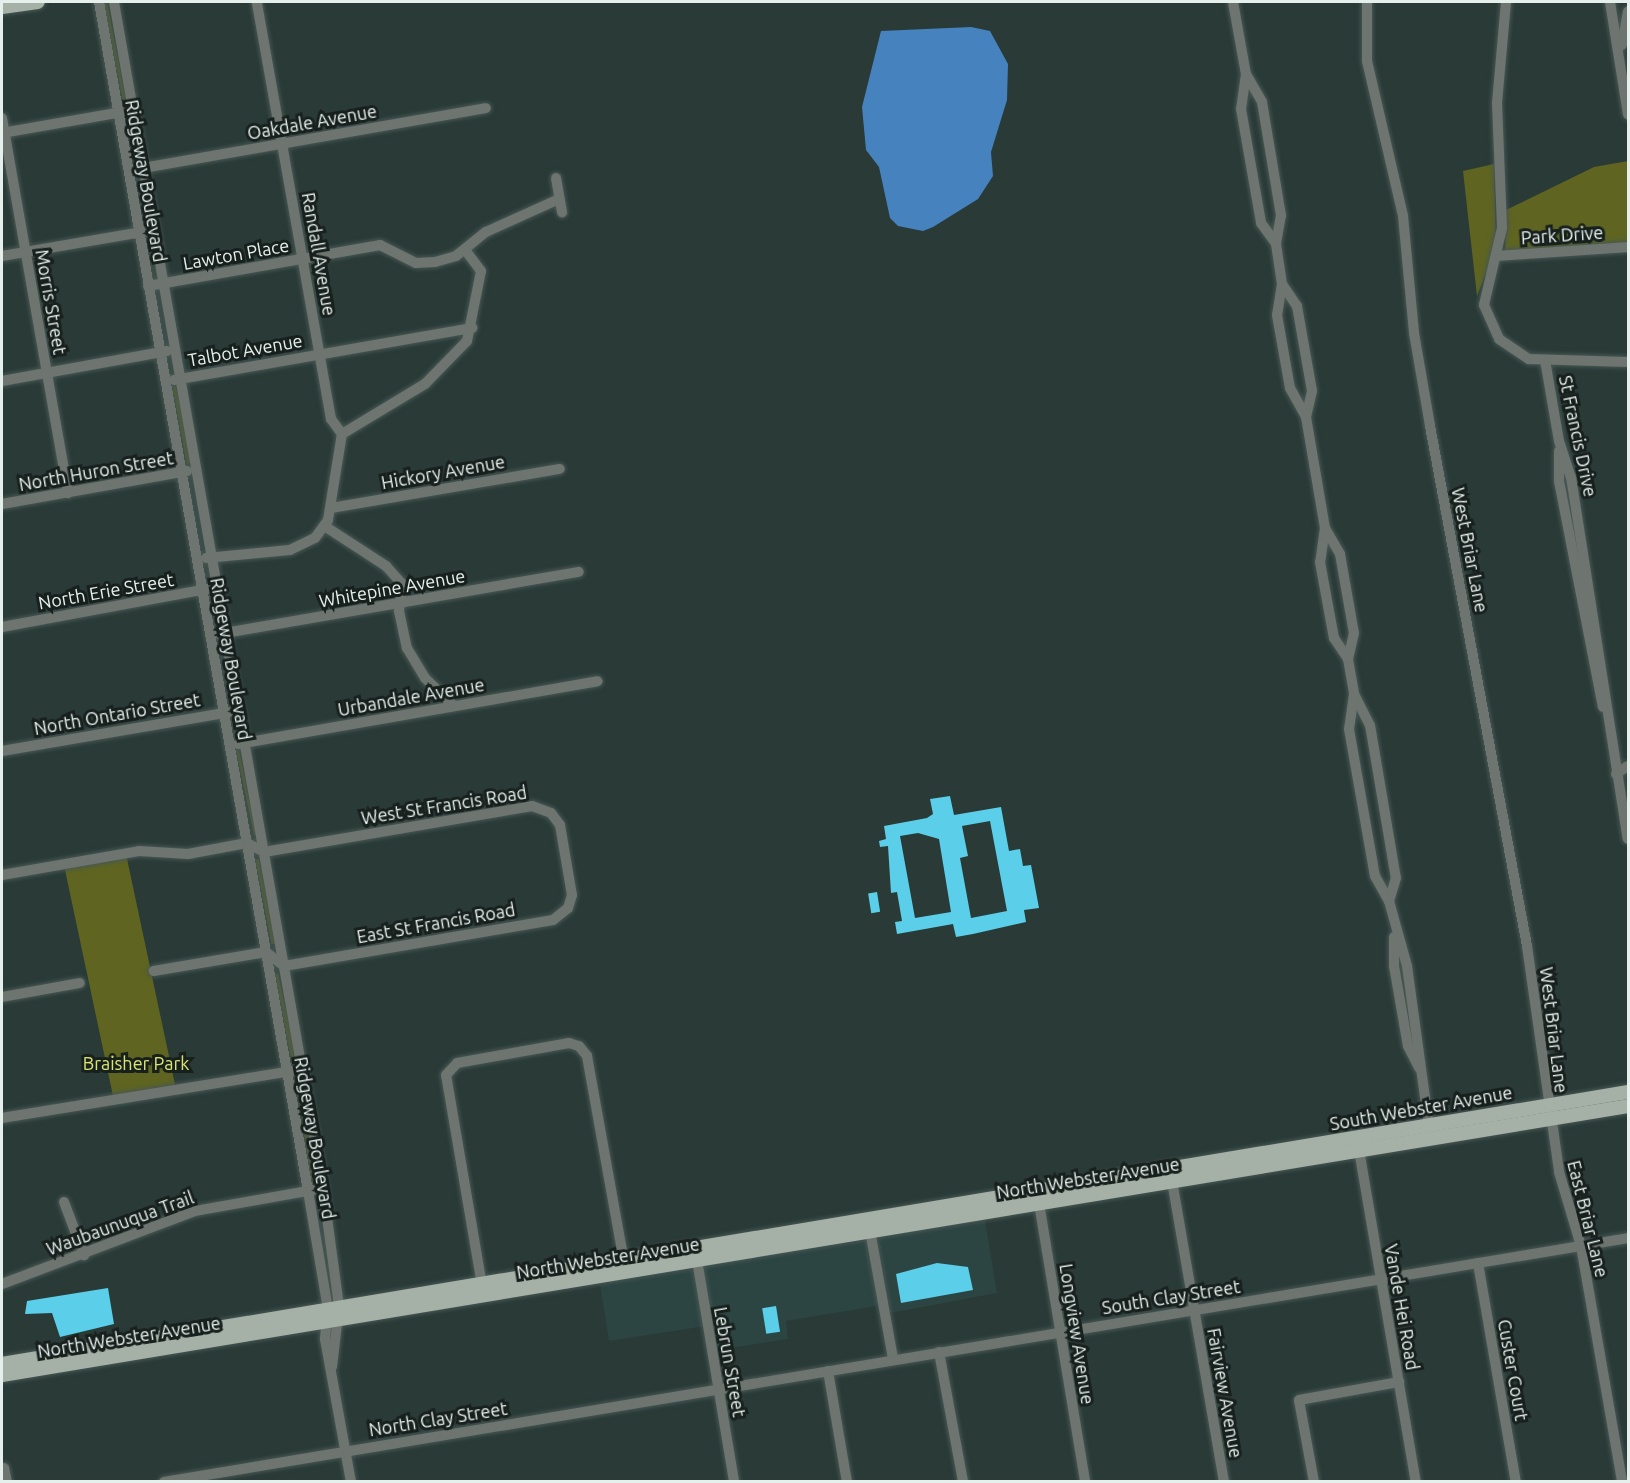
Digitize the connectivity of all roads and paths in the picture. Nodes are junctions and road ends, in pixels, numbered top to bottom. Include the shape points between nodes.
1 (38, 2) edge
2 (99, 2) edge
3 (114, 2) edge
4 (256, 2) edge
5 (1233, 2) edge
6 (1367, 2) edge
7 (1506, 2) edge
8 (1610, 2) edge
9 (2, 8) edge
10 (1629, 12) edge
11 (1620, 54) junction
12 (1246, 74) junction
13 (486, 108) dead end
14 (133, 110) junction
15 (117, 113) junction
16 (1629, 115) edge
17 (2, 117) edge
18 (3, 133) edge
19 (282, 144) junction
20 (143, 168) junction
21 (556, 178) dead end
22 (559, 199) junction
23 (562, 212) dead end
24 (154, 230) junction
25 (139, 233) junction
26 (1276, 244) junction
27 (1629, 247) edge
28 (465, 250) junction
29 (25, 252) junction
30 (2, 256) edge
31 (1497, 256) junction
32 (303, 259) junction
33 (164, 283) junction
34 (1282, 284) junction
35 (148, 286) junction
36 (472, 328) junction
37 (175, 350) junction
38 (160, 353) junction
39 (320, 354) junction
40 (1545, 360) junction
41 (1629, 362) edge
42 (47, 373) junction
43 (180, 378) junction
44 (2, 381) edge
45 (165, 381) junction
46 (1306, 417) junction
47 (342, 434) junction
48 (196, 469) junction
49 (560, 469) dead end
50 (181, 472) junction
51 (68, 493) junction
52 (2, 504) edge
53 (331, 508) junction
54 (326, 527) junction
55 (1324, 528) junction
56 (212, 557) junction
57 (197, 560) junction
58 (579, 572) dead end
59 (217, 588) junction
60 (202, 590) junction
61 (402, 603) junction
62 (2, 627) edge
63 (226, 633) junction
64 (210, 635) junction
65 (1348, 659) junction
66 (598, 681) dead end
67 (1354, 694) junction
68 (454, 706) junction
69 (239, 710) junction
70 (224, 712) junction
71 (245, 742) junction
72 (229, 745) junction
73 (2, 752) edge
74 (1629, 766) edge
75 (1616, 774) junction
76 (1629, 839) edge
77 (247, 843) junction
78 (264, 852) junction
79 (2, 875) edge
80 (571, 887) joint
81 (1389, 901) junction
82 (266, 952) junction
83 (284, 966) junction
84 (154, 971) dead end
85 (80, 984) dead end
86 (2, 997) edge
87 (303, 1069) junction
88 (287, 1071) junction
89 (1629, 1092) edge
90 (1629, 1106) edge
91 (1549, 1112) junction
92 (2, 1118) edge
93 (1430, 1132) junction
94 (1358, 1144) junction
95 (1220, 1167) joint
96 (1171, 1175) junction
97 (323, 1188) junction
98 (308, 1191) junction
99 (1038, 1198) junction
100 (64, 1202) dead end
101 (869, 1226) junction
102 (1629, 1238) edge
103 (1581, 1246) junction
104 (84, 1255) junction
105 (696, 1255) junction
106 (1478, 1263) junction
107 (625, 1267) junction
108 (1381, 1280) junction
109 (2, 1284) edge
110 (483, 1290) junction
111 (1194, 1310) junction
112 (333, 1315) junction
113 (1059, 1332) junction
114 (939, 1352) junction
115 (893, 1359) junction
116 (2, 1364) edge
117 (828, 1371) junction
118 (2, 1376) edge
119 (1399, 1382) junction
120 (718, 1390) junction
121 (345, 1451) junction
122 (4, 1468) dead end
123 (7, 1482) edge
124 (164, 1482) edge
125 (351, 1482) edge
126 (734, 1482) edge
127 (847, 1482) edge
128 (963, 1482) edge
129 (1085, 1482) edge
130 (1224, 1482) edge
131 (1314, 1482) edge
132 (1416, 1482) edge
133 (1516, 1482) edge
134 (1622, 1482) edge

1 - 9 main road
2 - 15 street, Ridgeway Boulevard
3 - 14 street, Ridgeway Boulevard
4 - 19 street, Randall Avenue
5 - 12 street
6 - 91 street, West Briar Lane via 1367,61 1403,216 1414,333 1527,946
7 - 31 street, St Francis Drive via 1497,103 1502,218
8 - 11 street
10 - 11 street
11 - 16 street
12 - 26 street via 1241,109 1259,212
12 - 26 street via 1262,102 1281,214
13 - 19 street, Oakdale Avenue
14 - 15 street
14 - 20 street, Ridgeway Boulevard
15 - 18 street
15 - 25 street, Ridgeway Boulevard
17 - 18 street, Morris Street
18 - 29 street, Morris Street
19 - 20 street, Oakdale Avenue
19 - 32 street, Randall Avenue
20 - 24 street, Ridgeway Boulevard
21 - 22 street
22 - 23 street
22 - 28 street via 486,232
24 - 25 street
24 - 33 street, Ridgeway Boulevard
25 - 29 street
25 - 35 street, Ridgeway Boulevard
26 - 34 street
27 - 31 street, Park Drive
28 - 32 street, Lawton Place via 423,264 380,245
28 - 36 street via 481,271
29 - 30 street
29 - 42 street, Morris Street
31 - 40 street, St Francis Drive via 1484,305 1490,322 1512,351
32 - 33 street, Lawton Place
32 - 39 street, Randall Avenue
33 - 35 street, Lawton Place
33 - 37 street, Ridgeway Boulevard
34 - 46 street via 1277,315 1290,388
34 - 46 street via 1297,306 1312,391
35 - 38 street, Ridgeway Boulevard
36 - 39 street, Talbot Avenue
36 - 47 street via 460,352 424,384
37 - 38 street
37 - 43 street, Ridgeway Boulevard
38 - 42 street
38 - 45 street, Ridgeway Boulevard
39 - 43 street, Talbot Avenue
39 - 47 street, Randall Avenue via 331,419
40 - 41 street
40 - 75 street, St Francis Drive via 1559,441 1571,477 1606,686 1606,713
42 - 44 street
42 - 51 street, Morris Street
43 - 45 street, Talbot Avenue
43 - 48 street, Ridgeway Boulevard
45 - 50 street, Ridgeway Boulevard
46 - 55 street
47 - 53 street
48 - 50 street, North Huron Street
48 - 56 street, Ridgeway Boulevard
49 - 53 street, Hickory Avenue
50 - 51 street, North Huron Street
50 - 57 street, Ridgeway Boulevard
51 - 52 street, North Huron Street
53 - 54 street
54 - 56 street via 309,542 290,550
54 - 61 street via 393,573 405,589
55 - 65 street via 1320,562 1334,638
55 - 65 street via 1340,554 1354,633
56 - 57 street
56 - 59 street, Ridgeway Boulevard
57 - 60 street, Ridgeway Boulevard
58 - 61 street, Whitepine Avenue
59 - 60 street, North Erie Street
59 - 63 street, Ridgeway Boulevard
60 - 62 street, North Erie Street
60 - 64 street, Ridgeway Boulevard
61 - 63 street, Whitepine Avenue
61 - 68 street via 401,630 411,656 425,678
63 - 64 street, Whitepine Avenue
63 - 69 street, Ridgeway Boulevard
64 - 70 street, Ridgeway Boulevard
65 - 67 street
66 - 68 street, Urbandale Avenue
67 - 81 street via 1349,729 1375,876
67 - 81 street via 1370,724 1396,878
68 - 71 street, Urbandale Avenue
69 - 70 street, North Ontario Street
69 - 71 street, Ridgeway Boulevard
70 - 72 street, Ridgeway Boulevard
70 - 73 street, North Ontario Street
71 - 72 street, Urbandale Avenue
71 - 78 street, Ridgeway Boulevard
72 - 77 street, Ridgeway Boulevard
74 - 75 street
75 - 76 street, St Francis Drive
77 - 78 street
77 - 79 street via 188,854 140,852
77 - 82 street, Ridgeway Boulevard
78 - 80 street, West St Francis Road via 532,806 551,813 560,825
78 - 83 street, Ridgeway Boulevard
80 - 83 street, East St Francis Road via 568,908 553,920
81 - 93 street via 1394,966 1406,1035 1419,1068
82 - 83 street
82 - 84 street
82 - 88 street, Ridgeway Boulevard
83 - 87 street, Ridgeway Boulevard
85 - 86 street
87 - 88 street
87 - 97 street, Ridgeway Boulevard
88 - 92 street
88 - 98 street, Ridgeway Boulevard
89 - 91 main road, South Webster Avenue
90 - 91 main road, South Webster Avenue
91 - 93 main road, South Webster Avenue
91 - 103 street, East Briar Lane via 1563,1197
93 - 94 main road, South Webster Avenue
94 - 95 main road, South Webster Avenue
94 - 108 street, Vande Hei Road
95 - 96 main road, North Webster Avenue
96 - 99 main road, North Webster Avenue
96 - 111 street, Fairview Avenue
97 - 98 street, Waubaunuqua Trail
97 - 112 street, Ridgeway Boulevard
98 - 104 street, Waubaunuqua Trail via 195,1211
98 - 112 street, Ridgeway Boulevard
99 - 101 main road, North Webster Avenue
99 - 113 street, Longview Avenue
100 - 104 street
101 - 105 main road, North Webster Avenue
101 - 115 street
102 - 103 street, South Clay Street
103 - 106 street, South Clay Street
103 - 134 street, East Briar Lane
104 - 109 street, Waubaunuqua Trail
105 - 107 main road, North Webster Avenue
105 - 120 street, Lebrun Street
106 - 108 street, South Clay Street
106 - 133 street, Custer Court
107 - 110 main road, North Webster Avenue
107 - 110 street via 586,1054 569,1044 518,1052 457,1063 446,1075
108 - 111 street, South Clay Street
108 - 119 street, Vande Hei Road
110 - 112 main road, North Webster Avenue
111 - 113 street, South Clay Street
111 - 130 street, Fairview Avenue
112 - 116 main road, North Webster Avenue
112 - 118 main road, North Webster Avenue
112 - 121 street via 325,1339
113 - 114 street, South Clay Street
113 - 129 street, Longview Avenue
114 - 115 street, South Clay Street
114 - 128 street
115 - 117 street, South Clay Street
117 - 120 street, South Clay Street
117 - 127 street
119 - 131 street via 1299,1400
119 - 132 street, Vande Hei Road
120 - 121 street, North Clay Street
120 - 126 street, Lebrun Street
121 - 124 street, North Clay Street
121 - 125 street
122 - 123 street

